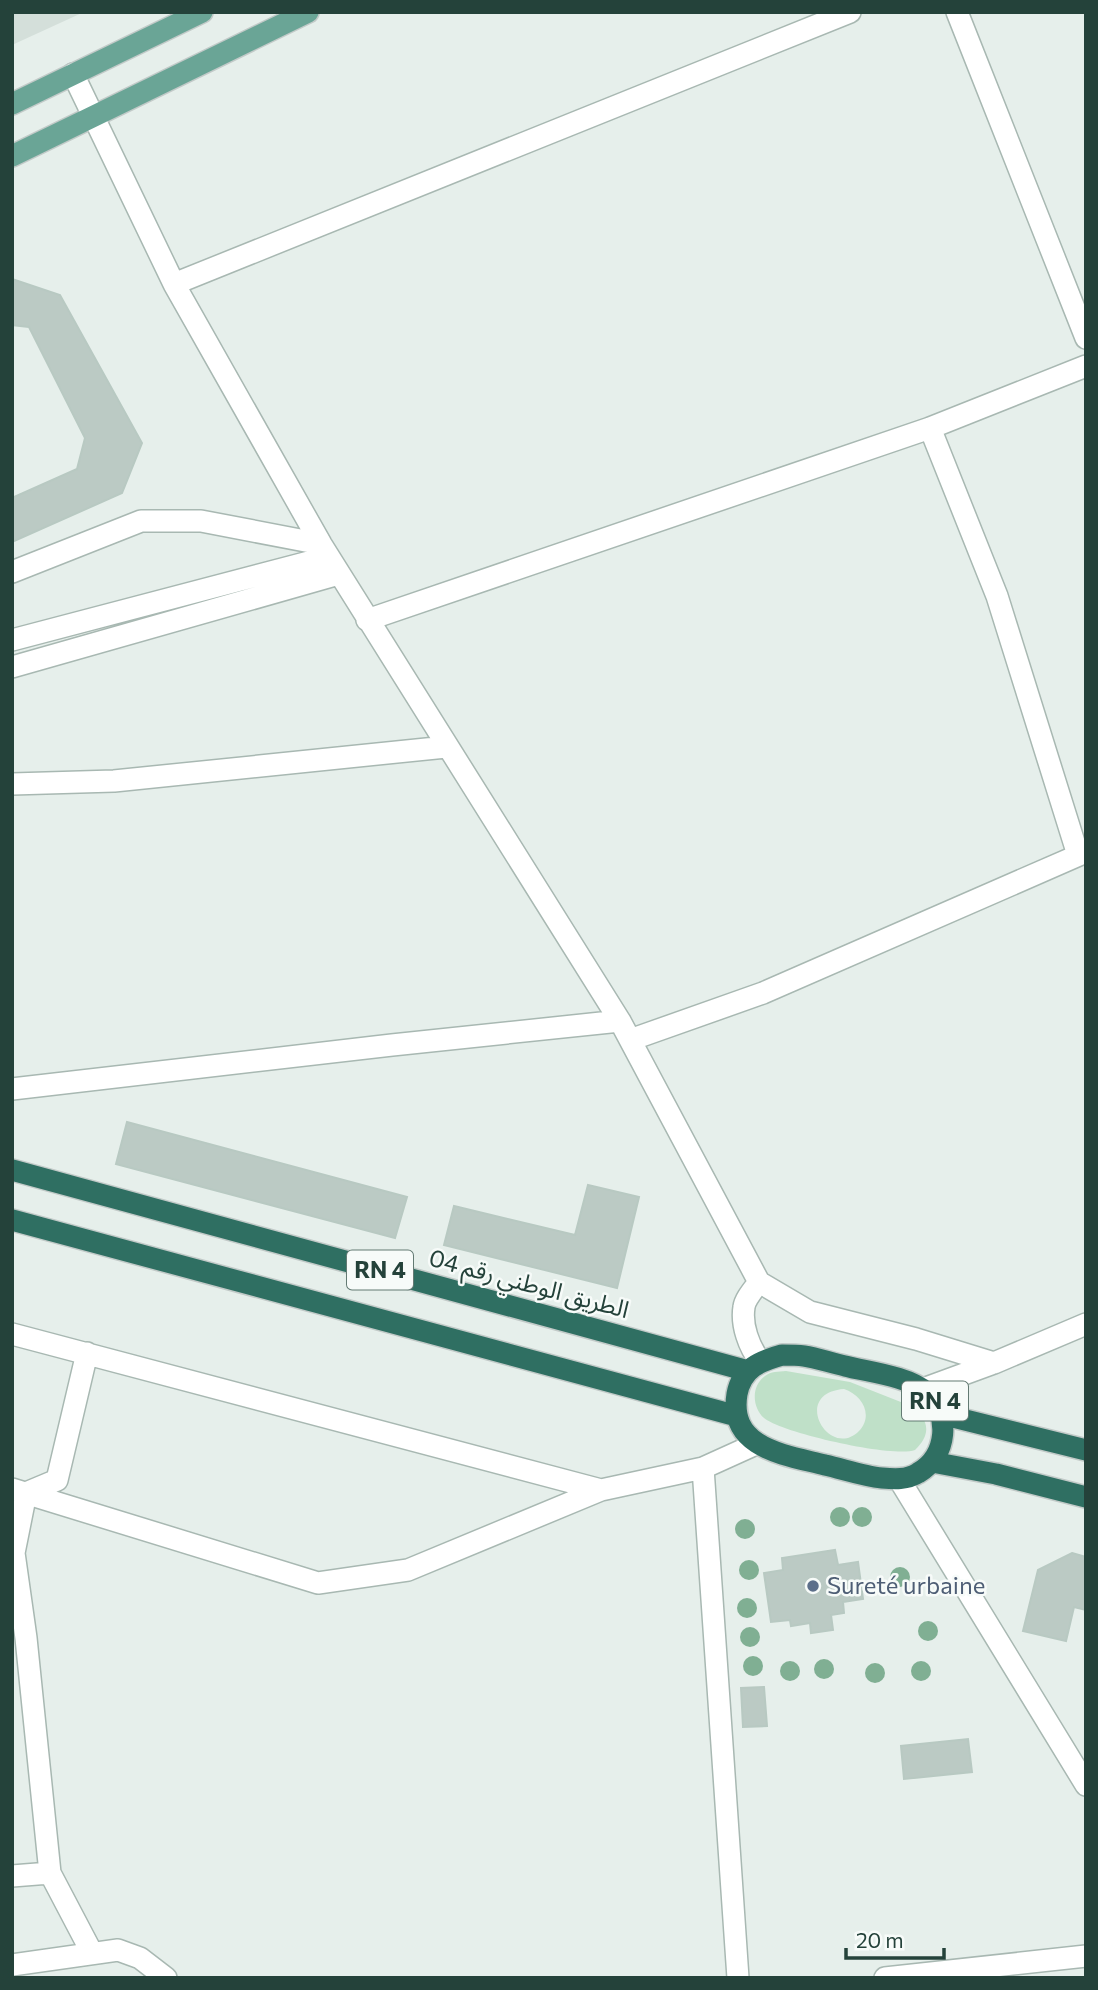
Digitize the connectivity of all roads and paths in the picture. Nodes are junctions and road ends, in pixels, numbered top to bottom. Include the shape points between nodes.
1 (202, 12) edge
2 (308, 12) edge
3 (850, 12) edge
4 (957, 12) edge
5 (73, 74) junction
6 (12, 104) edge
7 (93, 115) junction
8 (12, 156) edge
9 (174, 284) junction
10 (1086, 338) edge
11 (1086, 366) edge
12 (930, 428) junction
13 (329, 558) junction
14 (12, 572) edge
15 (367, 620) junction
16 (12, 640) edge
17 (12, 667) edge
18 (446, 747) junction
19 (12, 783) edge
20 (1082, 854) edge
21 (625, 1031) junction
22 (12, 1089) edge
23 (12, 1170) edge
24 (12, 1220) edge
25 (759, 1282) junction
26 (1086, 1324) edge
27 (12, 1334) edge
28 (87, 1353) junction
29 (994, 1363) junction
30 (754, 1366) junction
31 (923, 1389) junction
32 (941, 1415) junction
33 (737, 1416) junction
34 (757, 1444) junction
35 (1086, 1450) edge
36 (932, 1462) junction
37 (703, 1468) junction
38 (899, 1479) junction
39 (601, 1490) junction
40 (19, 1491) edge
41 (1086, 1497) edge
42 (19, 1639) edge
43 (1086, 1784) edge
44 (50, 1873) junction
45 (12, 1876) edge
46 (92, 1953) junction
47 (1086, 1956) edge
48 (12, 1965) edge
49 (911, 1976) edge
50 (166, 1978) edge
51 (738, 1978) edge
52 (885, 1978) edge

1 - 5 main road
2 - 7 main road
3 - 9 street
4 - 10 street
5 - 6 main road
5 - 7 street
7 - 8 main road
7 - 9 street
9 - 13 street
11 - 12 street
12 - 15 street
12 - 20 street via 997,596
13 - 14 street via 201,521 141,521
13 - 15 street
13 - 16 street
13 - 17 street
15 - 18 street
18 - 19 street via 114,781
18 - 21 street
20 - 21 street via 763,993
21 - 22 street via 405,1044
21 - 25 street
23 - 30 highway, الطريق الوطني رقم 04 / RN 4
24 - 33 highway, RN 4
25 - 29 street via 810,1312
25 - 30 street via 744,1304
26 - 29 street
27 - 28 street
28 - 39 street
28 - 40 street via 57,1480
29 - 31 street
30 - 31 highway, الطريق الوطني رقم 04 / RN 4 via 782,1355 803,1356
30 - 33 highway via 738,1388
31 - 32 highway, RN 4
32 - 35 highway, RN 4
32 - 36 highway, RN 4 via 944,1430
33 - 34 highway
34 - 37 street
34 - 38 highway via 877,1478
36 - 38 highway via 917,1474
36 - 41 highway
37 - 39 street
37 - 51 street
38 - 43 street
39 - 40 street via 408,1570 318,1583
40 - 42 street via 14,1553
42 - 44 street
44 - 45 street
44 - 46 street
46 - 48 street
46 - 50 street via 118,1950 140,1958
47 - 49 street
49 - 52 street

